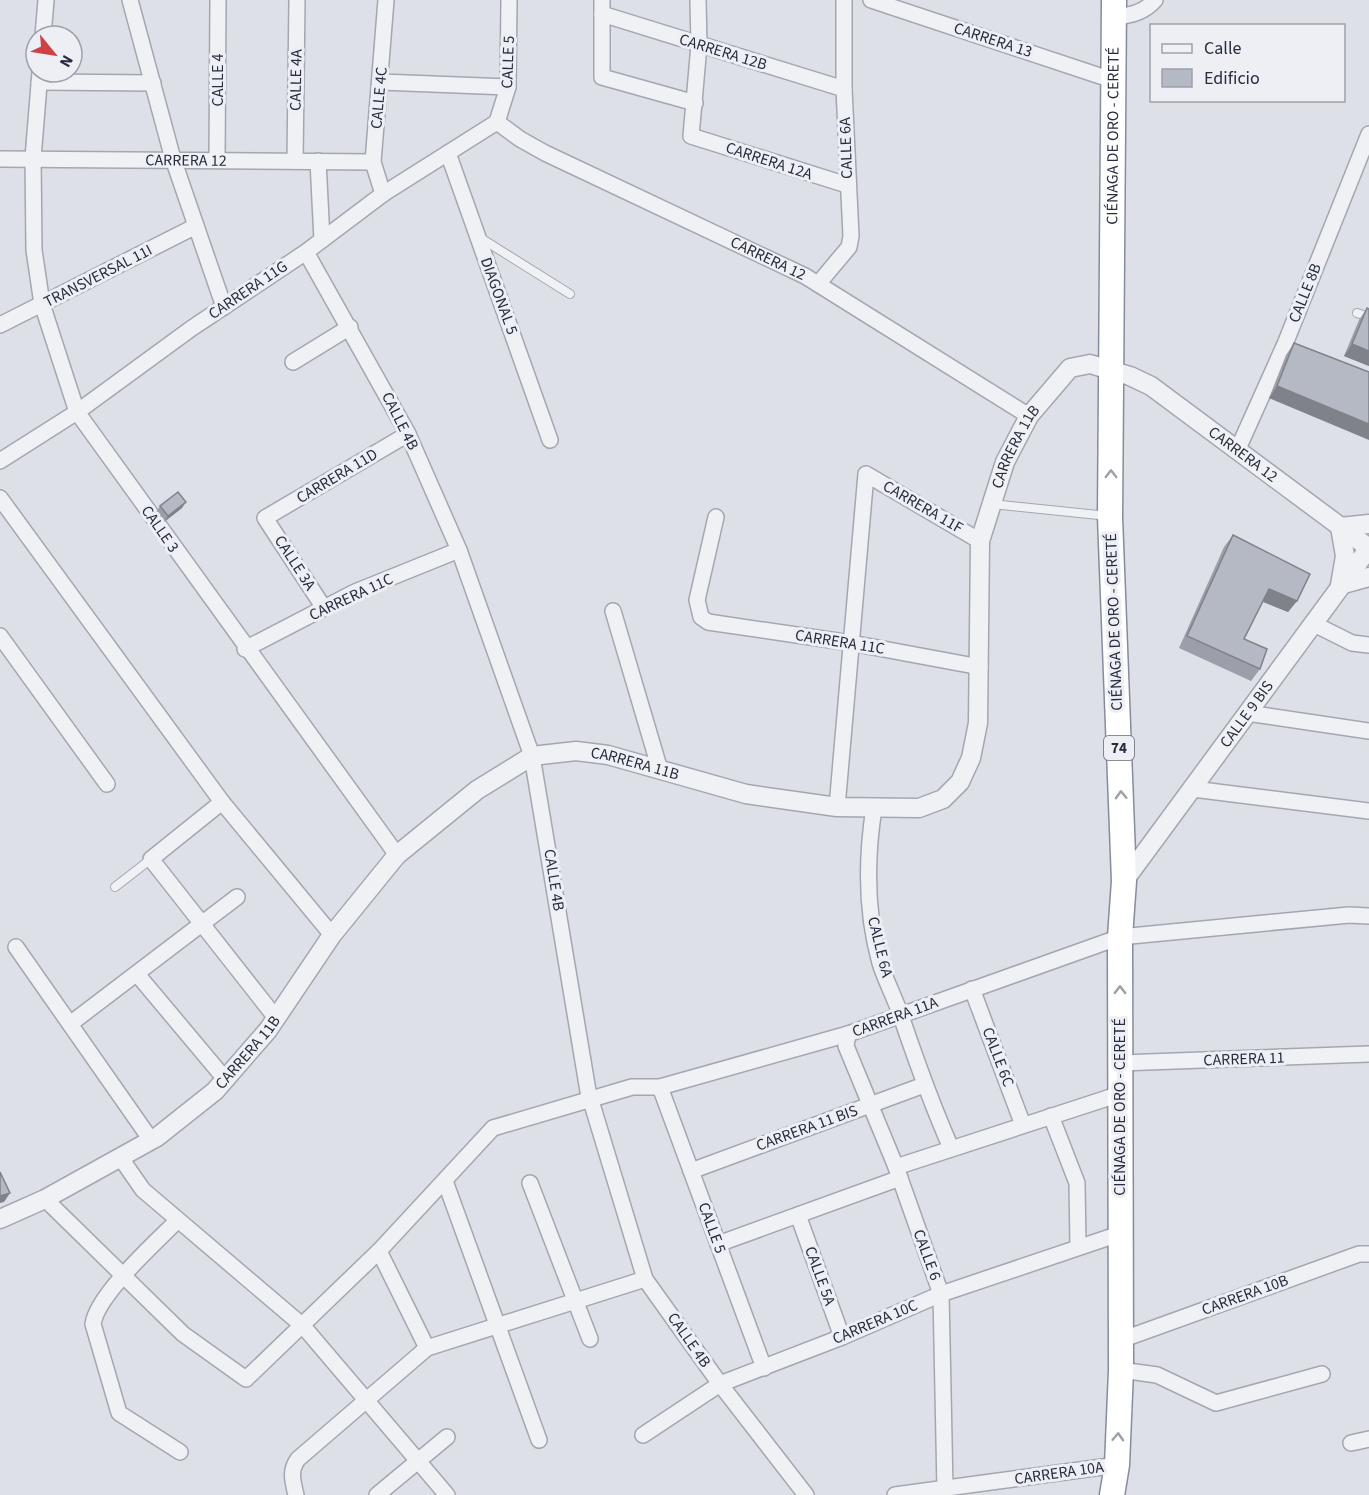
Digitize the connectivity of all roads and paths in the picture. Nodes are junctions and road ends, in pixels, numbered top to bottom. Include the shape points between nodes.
1 (46, 0) edge
2 (130, 0) edge
3 (218, 0) edge
4 (297, 0) edge
5 (386, 0) edge
6 (509, 0) edge
7 (698, 0) edge
8 (844, 0) edge
9 (871, 0) edge
10 (1155, 0) edge
11 (888, 3) edge
12 (602, 7) edge
13 (1114, 9) edge
14 (44, 24) edge
15 (699, 45) junction
16 (84, 79) edge
17 (1115, 81) junction
18 (381, 82) junction
19 (153, 83) junction
20 (38, 84) edge
21 (508, 87) junction
22 (843, 89) junction
23 (695, 103) junction
24 (497, 122) junction
25 (1369, 134) edge
26 (448, 153) junction
27 (33, 158) junction
28 (0, 159) edge
29 (173, 159) junction
30 (217, 160) junction
31 (295, 161) junction
32 (318, 161) junction
33 (373, 162) junction
34 (847, 185) junction
35 (383, 194) junction
36 (196, 226) junction
37 (478, 236) junction
38 (322, 240) junction
39 (306, 252) junction
40 (818, 284) junction
41 (570, 294) dead end
42 (42, 304) junction
43 (224, 307) junction
44 (1357, 313) dead end
45 (1369, 317) edge
46 (0, 325) edge
47 (350, 327) junction
48 (293, 362) dead end
49 (1111, 369) junction
50 (77, 412) junction
51 (1029, 416) junction
52 (408, 434) junction
53 (550, 440) dead end
54 (1237, 452) junction
55 (0, 461) edge
56 (0, 498) edge
57 (990, 504) junction
58 (716, 517) dead end
59 (1110, 517) junction
60 (265, 518) joint
61 (1369, 524) edge
62 (1340, 528) junction
63 (980, 541) junction
64 (1369, 548) edge
65 (459, 550) junction
66 (1369, 578) edge
67 (1340, 585) junction
68 (324, 608) junction
69 (613, 611) dead end
70 (1312, 623) junction
71 (0, 636) edge
72 (851, 643) junction
73 (1369, 645) edge
74 (245, 649) junction
75 (980, 667) junction
76 (1247, 713) junction
77 (1369, 731) edge
78 (532, 756) junction
79 (660, 770) junction
80 (108, 784) dead end
81 (1193, 789) junction
82 (222, 802) junction
83 (837, 807) junction
84 (874, 808) junction
85 (1369, 811) edge
86 (397, 855) junction
87 (151, 859) junction
88 (1124, 881) junction
89 (115, 887) dead end
90 (237, 897) dead end
91 (1369, 916) edge
92 (202, 923) junction
93 (332, 935) junction
94 (1120, 937) junction
95 (16, 947) dead end
96 (136, 974) junction
97 (972, 989) junction
98 (902, 1016) junction
99 (276, 1018) junction
100 (70, 1024) junction
101 (848, 1034) junction
102 (1369, 1054) edge
103 (1120, 1063) junction
104 (225, 1079) junction
105 (924, 1085) junction
106 (660, 1087) junction
107 (1120, 1094) junction
108 (590, 1099) junction
109 (870, 1105) junction
110 (1051, 1116) junction
111 (1023, 1125) junction
112 (151, 1140) junction
113 (951, 1148) junction
114 (120, 1157) junction
115 (691, 1171) junction
116 (898, 1172) junction
117 (445, 1181) junction
118 (530, 1183) dead end
119 (45, 1199) junction
120 (798, 1215) junction
121 (0, 1219) edge
122 (178, 1220) junction
123 (1119, 1234) junction
124 (718, 1244) junction
125 (1078, 1247) junction
126 (379, 1251) junction
127 (1369, 1254) edge
128 (123, 1277) junction
129 (645, 1279) junction
130 (941, 1294) junction
131 (575, 1301) junction
132 (303, 1326) junction
133 (498, 1326) junction
134 (842, 1337) junction
135 (590, 1339) dead end
136 (1121, 1340) junction
137 (427, 1348) junction
138 (764, 1368) junction
139 (1121, 1370) junction
140 (1322, 1374) dead end
141 (720, 1384) junction
142 (368, 1400) junction
143 (643, 1435) dead end
144 (447, 1437) dead end
145 (1369, 1439) edge
146 (539, 1440) dead end
147 (1351, 1443) dead end
148 (180, 1452) dead end
149 (419, 1462) junction
150 (1117, 1465) junction
151 (945, 1489) junction
152 (296, 1495) edge
153 (377, 1495) edge
154 (447, 1495) edge
155 (806, 1495) edge
156 (895, 1495) edge
157 (1112, 1495) edge

1 - 14 street
2 - 19 street
3 - 30 street, CALLE 4
4 - 31 street, CALLE 4A
5 - 18 street, CALLE 4C
6 - 21 street, CALLE 5
7 - 15 street
8 - 22 street, CALLE 6A
9 - 11 street, CARRERA 13
10 - 13 street via 1134,14
11 - 17 street, CARRERA 13
12 - 15 street, CARRERA 12B
12 - 23 street via 602,77
13 - 17 highway, CIÉNAGA DE ORO - CERETÉ / 74
15 - 22 street, CARRERA 12B
15 - 23 street
16 - 19 street
17 - 49 highway, CIÉNAGA DE ORO - CERETÉ / 74
18 - 21 street
18 - 33 street, CALLE 4C
19 - 29 street
20 - 27 street, CALLE 3
21 - 24 street, CALLE 5
22 - 34 street, CALLE 6A
23 - 34 street, CARRERA 12A via 691,136
24 - 26 street, CARRERA 11G
24 - 40 street, CARRERA 12 via 545,153
25 - 54 street, CALLE 8B via 1290,346
26 - 35 street, CARRERA 11G
26 - 37 street, DIAGONAL 5
27 - 28 street, CARRERA 12
27 - 29 street, CARRERA 12
27 - 42 street, CALLE 3 via 34,250
29 - 30 street, CARRERA 12
29 - 36 street
30 - 31 street, CARRERA 12
31 - 32 street, CARRERA 12
32 - 33 street, CARRERA 12
32 - 38 street
33 - 35 street, CALLE 4C
34 - 40 street, CALLE 6A via 849,247
35 - 38 street, CARRERA 11G
36 - 42 street, TRANSVERSAL 11I
36 - 43 street
37 - 41 lane
37 - 53 street, DIAGONAL 5
38 - 39 street, CARRERA 11G
39 - 43 street, CARRERA 11G
39 - 47 street, CALLE 4B
40 - 51 street, CARRERA 12
42 - 46 street, TRANSVERSAL 11I
42 - 50 street, CALLE 3
43 - 50 street, CARRERA 11G
44 - 45 lane
47 - 48 street
47 - 52 street, CALLE 4B
49 - 51 street, CARRERA 11B via 1090,364 1070,368
49 - 54 street, CARRERA 12 via 1151,386
59 -> 49 highway, CIÉNAGA DE ORO - CERETÉ / 74
50 - 55 street, CARRERA 11G
50 - 74 street, CALLE 3
51 - 57 street, CARRERA 11B via 1005,462
52 - 60 street, CARRERA 11D
52 - 65 street, CALLE 4B
54 - 62 street, CARRERA 12
56 - 82 street
57 - 59 lane
57 - 63 street, CARRERA 11B
58 - 72 street, CARRERA 11C via 697,600 701,617 708,622
88 -> 59 highway, CIÉNAGA DE ORO - CERETÉ / 74
60 - 68 street, CALLE 3A
61 - 62 street
62 - 64 street, CARRERA 12
62 - 67 street via 1345,556
63 - 72 street, CARRERA 11F via 866,474
63 - 75 street, CARRERA 11B
64 - 67 street, CALLE 9 BIS
65 - 68 street, CARRERA 11C
65 - 78 street, CALLE 4B
66 - 67 street
67 - 70 street, CALLE 9 BIS
68 - 74 street, CARRERA 11C
69 - 79 street
70 - 73 street via 1352,643
70 - 76 street, CALLE 9 BIS
71 - 80 street
72 - 75 street, CARRERA 11C
72 - 83 street
74 - 86 street, CALLE 3
75 - 84 street, CARRERA 11B via 978,723 971,758 960,782 943,799 919,808
76 - 77 street
76 - 81 street, CALLE 9 BIS
78 - 79 street, CARRERA 11B via 576,751 608,755
78 - 86 street, CARRERA 11B via 477,790
78 - 108 street, CALLE 4B
79 - 83 street, CARRERA 11B via 746,794
81 - 85 street
81 - 88 street, CALLE 9 BIS
82 - 87 street
82 - 93 street
83 - 84 street, CARRERA 11B
84 - 98 street, CALLE 6A via 869,842 869,903 880,964
86 - 93 street, CARRERA 11B
87 - 89 lane
87 - 92 street
88 - 94 highway, CIÉNAGA DE ORO - CERETÉ / 74
90 - 92 street
91 - 94 street, CARRERA 11A
92 - 96 street
92 - 99 street
93 - 99 street, CARRERA 11B
94 - 97 street, CARRERA 11A
103 -> 94 highway, CIÉNAGA DE ORO - CERETÉ / 74
95 - 100 street
96 - 100 street
96 - 104 street
97 - 98 street, CARRERA 11A
97 - 111 street, CALLE 6C
98 - 101 street, CARRERA 11A
98 - 105 street, CALLE 6A
99 - 104 street, CARRERA 11B
100 - 112 street
101 - 106 street, CARRERA 11A
101 - 109 street, CALLE 6 via 846,1046
102 - 103 street, CARRERA 11
103 - 107 highway, CIÉNAGA DE ORO - CERETÉ / 74
104 - 112 street, CARRERA 11B
105 - 109 street, CARRERA 11 BIS
105 - 113 street, CALLE 6A
106 - 108 street, CARRERA 11A via 632,1087
106 - 115 street, CALLE 5
107 - 110 street
107 - 123 highway, CIÉNAGA DE ORO - CERETÉ / 74
108 - 117 street, CARRERA 11A via 493,1128
108 - 129 street, CALLE 4B
109 - 115 street, CARRERA 11 BIS
109 - 116 street, CALLE 6
110 - 111 street
110 - 125 street via 1077,1183
111 - 113 street
112 - 114 street, CARRERA 11B
113 - 116 street
114 - 119 street, CARRERA 11B
114 - 122 street via 143,1190
115 - 124 street, CALLE 5
116 - 120 street
116 - 130 street, CALLE 6
117 - 126 street, CARRERA 11A
117 - 133 street
118 - 131 street
119 - 121 street, CARRERA 11B
119 - 128 street
120 - 124 street
120 - 134 street, CALLE 5A
122 - 128 street
122 - 132 street
123 - 125 street, CARRERA 10C
123 - 136 highway, CIÉNAGA DE ORO - CERETÉ / 74
124 - 138 street, CALLE 5
125 - 130 street, CARRERA 10C
126 - 132 street, CARRERA 11A
126 - 137 street
127 - 136 street, CARRERA 10B via 1359,1254
128 - 132 street, CARRERA 11A via 183,1334 246,1379
128 - 148 street via 94,1314 93,1324 119,1413
129 - 131 street
129 - 141 street, CALLE 4B
130 - 134 street, CARRERA 10C
130 - 151 street, CALLE 6
131 - 133 street
131 - 135 street
132 - 142 street
133 - 137 street
133 - 146 street
134 - 138 street, CARRERA 10C
136 - 139 highway, CIÉNAGA DE ORO - CERETÉ / 74
137 - 142 street
138 - 141 street, CARRERA 10C
139 - 140 street via 1157,1375 1216,1403
150 -> 139 highway, CIÉNAGA DE ORO - CERETÉ / 74
141 - 143 street, CARRERA 10C
141 - 155 street, CALLE 4B
142 - 149 street
142 - 152 street via 293,1466
144 - 149 street
145 - 147 street
149 - 153 street
149 - 154 street
150 - 151 street, CARRERA 10A
150 - 157 highway, CIÉNAGA DE ORO - CERETÉ / 74
151 - 156 street, CARRERA 10A

